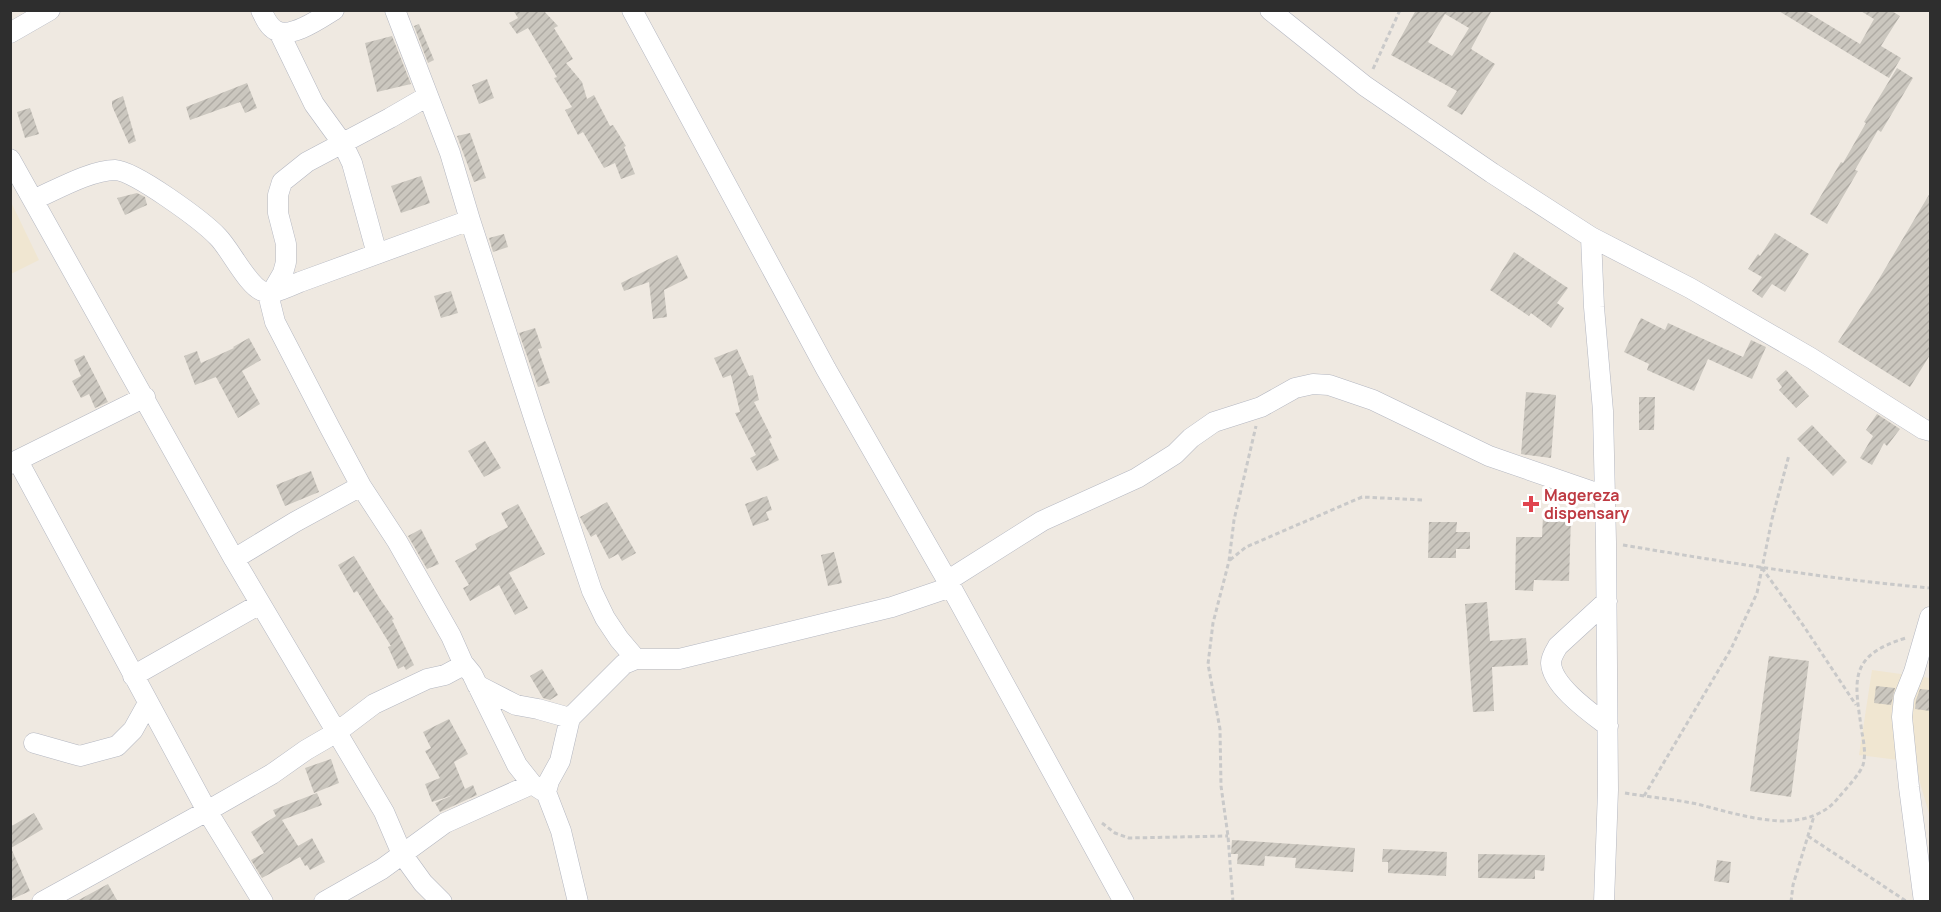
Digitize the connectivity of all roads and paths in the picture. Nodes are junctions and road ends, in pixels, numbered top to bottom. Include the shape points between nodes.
1 (50, 10) edge
2 (261, 10) edge
3 (334, 10) edge
4 (395, 10) edge
5 (632, 10) edge
6 (1270, 10) edge
7 (1400, 10) edge
8 (30, 15) edge
9 (279, 32) junction
10 (10, 33) edge
11 (1365, 86) junction
12 (428, 96) junction
13 (343, 144) junction
14 (10, 159) edge
15 (33, 200) junction
16 (470, 219) junction
17 (1591, 237) junction
18 (376, 254) junction
19 (272, 292) junction
20 (145, 397) junction
21 (1261, 407) junction
22 (1930, 431) edge
23 (1789, 455) dead end
24 (14, 463) edge
25 (361, 486) junction
26 (1605, 496) junction
27 (1423, 500) dead end
28 (1606, 542) junction
29 (234, 559) junction
30 (1229, 561) junction
31 (1762, 568) junction
32 (949, 584) junction
33 (1930, 588) edge
34 (1607, 601) junction
35 (260, 603) junction
36 (1929, 626) edge
37 (636, 659) junction
38 (463, 663) junction
39 (134, 676) junction
40 (477, 685) junction
41 (148, 703) junction
42 (1857, 705) junction
43 (570, 718) junction
44 (1608, 726) junction
45 (337, 732) junction
46 (34, 744) dead end
47 (539, 788) junction
48 (1608, 790) junction
49 (1644, 796) junction
50 (207, 811) junction
51 (1814, 816) junction
52 (1098, 819) dead end
53 (1228, 836) junction
54 (1808, 836) junction
55 (402, 854) junction
56 (42, 902) edge
57 (263, 902) edge
58 (324, 902) edge
59 (442, 902) edge
60 (578, 902) edge
61 (1124, 902) edge
62 (1233, 902) edge
63 (1604, 902) edge
64 (1791, 902) edge
65 (1906, 902) edge
66 (1924, 902) edge

1 - 8 street
2 - 9 street
3 - 9 street via 295,31
4 - 12 street
5 - 32 street via 826,369
6 - 11 street
7 - 11 path
8 - 10 street
9 - 13 street via 314,104
11 - 17 street
12 - 13 street
12 - 16 street
13 - 18 street via 352,163
13 - 19 street via 307,162 282,182 278,213 286,262
14 - 15 street
15 - 19 street via 97,173 116,170 134,176 217,235 255,288
15 - 20 street
16 - 18 street
16 - 37 street via 592,591 605,618
17 - 22 street via 1778,338
17 - 26 street
18 - 19 street
19 - 25 street via 275,322
20 - 24 street
20 - 29 street
21 - 26 street via 1304,385 1329,386 1383,405 1488,456
21 - 30 path via 1242,480
21 - 32 street via 1207,426 1137,478 1042,521
23 - 31 path
24 - 39 street
25 - 29 street
25 - 38 street via 397,541
26 - 28 street
27 - 30 path via 1362,497 1246,547
28 - 31 path
28 - 34 street
29 - 35 street
30 - 53 path via 1213,623 1208,664 1220,729 1221,786
31 - 33 path
31 - 42 path
31 - 49 path via 1757,593 1731,649
32 - 37 street via 892,607 679,659
32 - 61 street
34 - 44 street
34 - 44 street via 1558,646 1551,664 1562,686
35 - 39 street
35 - 45 street
36 - 42 path via 1871,654 1856,686
36 - 66 street via 1904,697 1902,717
37 - 43 street via 624,664
38 - 40 street
38 - 45 street via 445,675 427,679 374,704
39 - 41 street
40 - 43 street via 516,705
40 - 47 street via 518,765
41 - 46 street via 133,730 117,746 80,756
41 - 50 street
42 - 51 path via 1863,766 1831,807
43 - 47 street via 560,761 549,782
44 - 48 street
45 - 50 street
45 - 55 street via 384,812
47 - 55 street via 445,823
47 - 60 street via 561,831
48 - 49 path
48 - 63 street
49 - 51 path via 1783,821
50 - 56 street
50 - 57 street
51 - 54 path
52 - 53 path via 1129,838
53 - 62 path
54 - 64 path
54 - 65 path
55 - 58 street
55 - 59 street via 423,884

